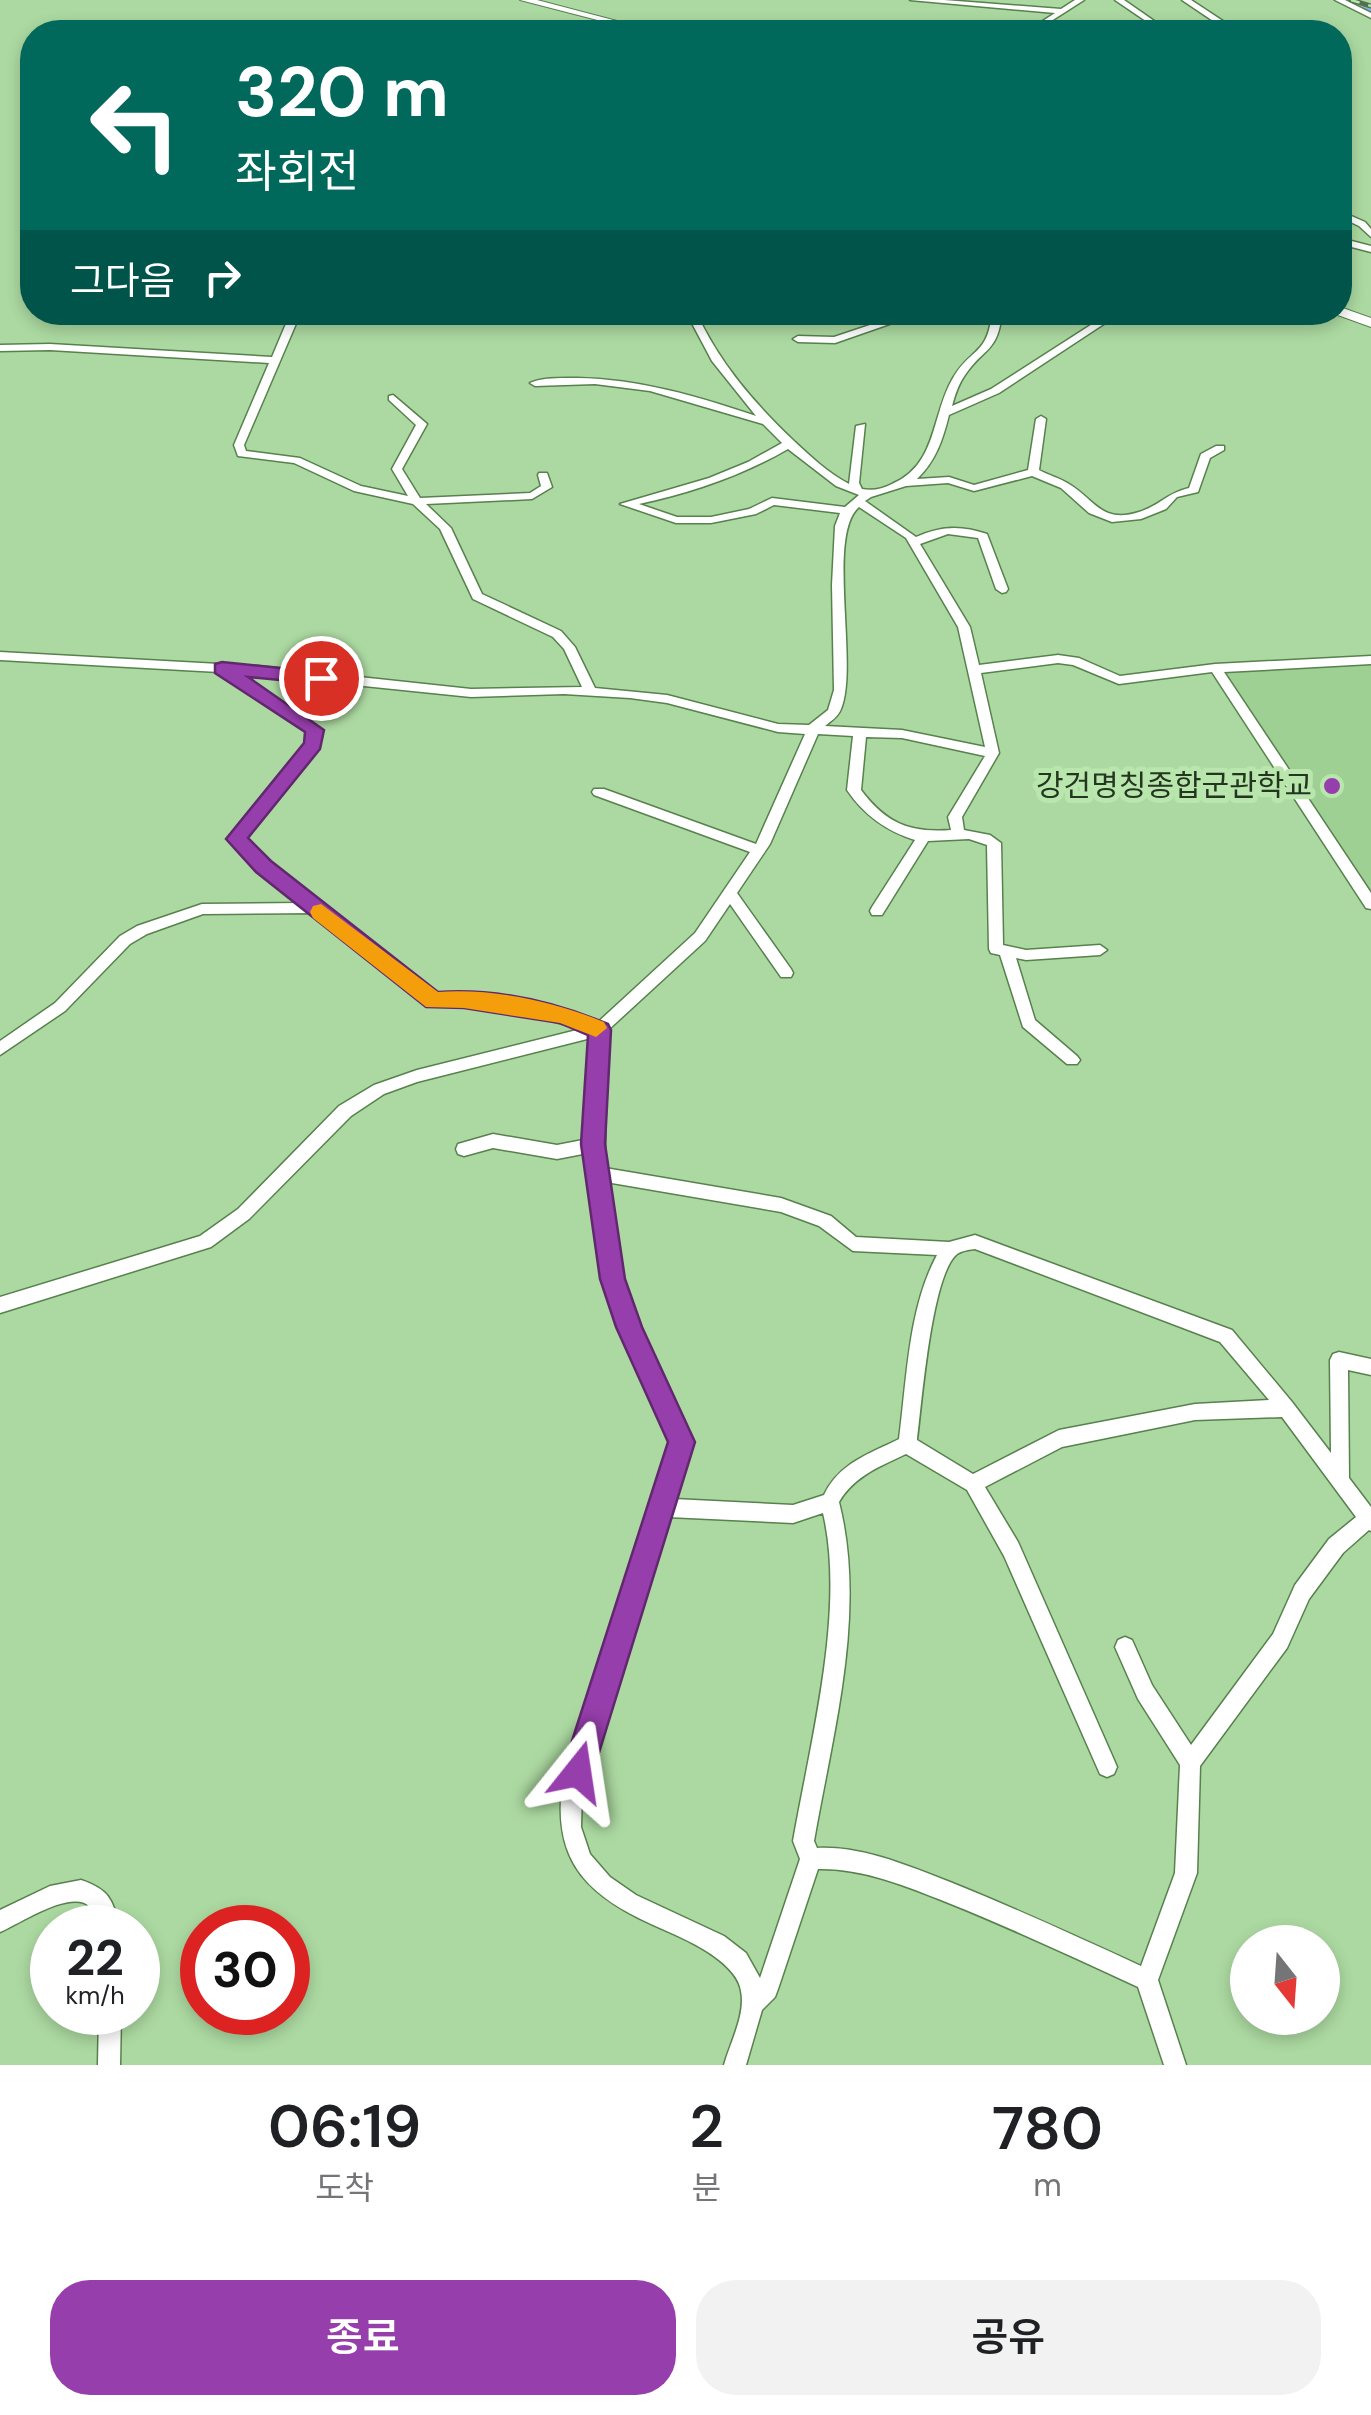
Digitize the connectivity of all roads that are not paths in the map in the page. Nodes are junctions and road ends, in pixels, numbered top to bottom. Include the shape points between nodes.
1 (524, 0) edge
2 (542, 0) edge
3 (914, 0) edge
4 (1080, 0) edge
5 (1120, 0) edge
6 (1186, 0) edge
7 (1339, 0) edge
8 (1062, 11) junction
9 (1371, 16) edge
10 (605, 20) edge
11 (620, 20) edge
12 (1048, 20) edge
13 (1149, 20) edge
14 (1217, 20) edge
15 (290, 325) edge
16 (698, 325) edge
17 (881, 325) edge
18 (996, 325) edge
19 (1098, 325) edge
20 (798, 339) dead end
21 (0, 348) edge
22 (274, 360) junction
23 (534, 383) dead end
24 (393, 398) dead end
25 (945, 414) junction
26 (1041, 419) dead end
27 (764, 422) junction
28 (861, 426) dead end
29 (790, 443) junction
30 (1220, 448) dead end
31 (1033, 472) junction
32 (543, 475) dead end
33 (900, 484) junction
34 (858, 500) junction
35 (417, 502) junction
36 (915, 542) junction
37 (1002, 589) dead end
38 (0, 656) edge
39 (1371, 660) edge
40 (222, 668) junction
41 (1215, 668) junction
42 (972, 670) junction
43 (590, 690) junction
44 (814, 728) junction
45 (860, 731) junction
46 (993, 752) junction
47 (599, 792) dead end
48 (958, 833) junction
49 (924, 836) junction
50 (758, 850) junction
51 (730, 893) junction
52 (1371, 904) edge
53 (315, 908) junction
54 (878, 911) dead end
55 (1100, 950) dead end
56 (1007, 953) junction
57 (786, 973) dead end
58 (600, 1030) junction
59 (0, 1050) edge
60 (1072, 1060) dead end
61 (593, 1144) junction
62 (464, 1149) dead end
63 (596, 1173) junction
64 (952, 1248) junction
65 (0, 1306) edge
66 (1371, 1367) edge
67 (1286, 1408) junction
68 (908, 1444) junction
69 (1340, 1480) junction
70 (973, 1484) junction
71 (830, 1502) junction
72 (662, 1508) junction
73 (1370, 1520) edge
74 (1126, 1647) dead end
75 (1190, 1763) junction
76 (1107, 1767) dead end
77 (811, 1859) junction
78 (39, 1905) edge
79 (103, 1905) edge
80 (30, 1909) edge
81 (0, 1921) edge
82 (1148, 1980) junction
83 (752, 2006) junction
84 (109, 2035) edge
85 (108, 2065) edge
86 (735, 2065) edge
87 (1175, 2065) edge

1 - 10 main road
2 - 11 main road
3 - 8 street
4 - 8 street
5 - 13 street
6 - 14 street
7 - 9 street
8 - 12 street
15 - 22 street
16 - 27 street
17 - 20 street via 835,340
18 - 25 street via 993,343 956,380
19 - 25 street via 995,391
21 - 22 street
22 - 35 street via 238,445 242,454 296,460 370,492
23 - 27 street via 570,379 666,388
24 - 35 street via 422,424 397,469
25 - 33 street via 921,471
26 - 31 street
27 - 29 street
28 - 34 street
29 - 34 street
29 - 34 street via 723,480 626,504 676,520 710,520 772,501
30 - 31 street via 1205,456 1194,490 1125,519 1101,515 1065,486
31 - 33 street via 974,488 948,480
32 - 35 street via 547,486 532,496
33 - 34 street
34 - 36 street
34 - 44 street via 841,526 840,690 834,712
35 - 43 street via 446,528 478,596 557,634
36 - 37 street via 952,528 983,536
36 - 42 street via 964,627
38 - 40 street
39 - 41 street
40 - 43 street via 470,693
40 - 53 street via 314,730 314,744 236,839
41 - 42 street via 1119,680 1075,660
41 - 52 street
42 - 46 street
43 - 44 street via 667,699 778,728
44 - 45 street
44 - 50 street
45 - 46 street
45 - 49 street via 854,790 872,812
46 - 48 street via 955,818
47 - 50 street
48 - 49 street
48 - 56 street via 985,837 996,850 993,933 996,949
49 - 54 street
50 - 51 street
51 - 57 street
51 - 58 street via 700,937
53 - 58 street via 434,1001 464,999 562,1014
53 - 59 street via 202,909 142,930 60,1007
55 - 56 street
56 - 60 street via 1028,1024
58 - 61 street
58 - 65 street via 385,1088 346,1110 246,1213 205,1242
61 - 62 street via 558,1152 493,1141
61 - 63 street
63 - 64 street via 780,1205 825,1220 853,1244
63 - 72 street via 612,1279 682,1442
64 - 67 street via 975,1242 998,1248 1214,1330 1238,1348
64 - 68 street via 932,1294
66 - 69 street via 1339,1360
67 - 69 street
67 - 70 street via 1195,1412 1060,1440
68 - 70 street
68 - 71 street via 852,1470
69 - 73 street
70 - 76 street via 1011,1549
71 - 72 street via 793,1514
71 - 77 street via 841,1540 840,1581 830,1686 802,1841
72 - 83 street via 583,1748 570,1825 598,1883 735,1959 753,1987
73 - 75 street via 1336,1546 1302,1592 1280,1641
74 - 75 street via 1144,1692
75 - 82 street via 1186,1873
77 - 82 street via 822,1855 874,1866
77 - 83 street via 768,1989
78 - 79 street via 78,1889 92,1890
80 - 81 street
82 - 87 street
83 - 86 street
84 - 85 street

